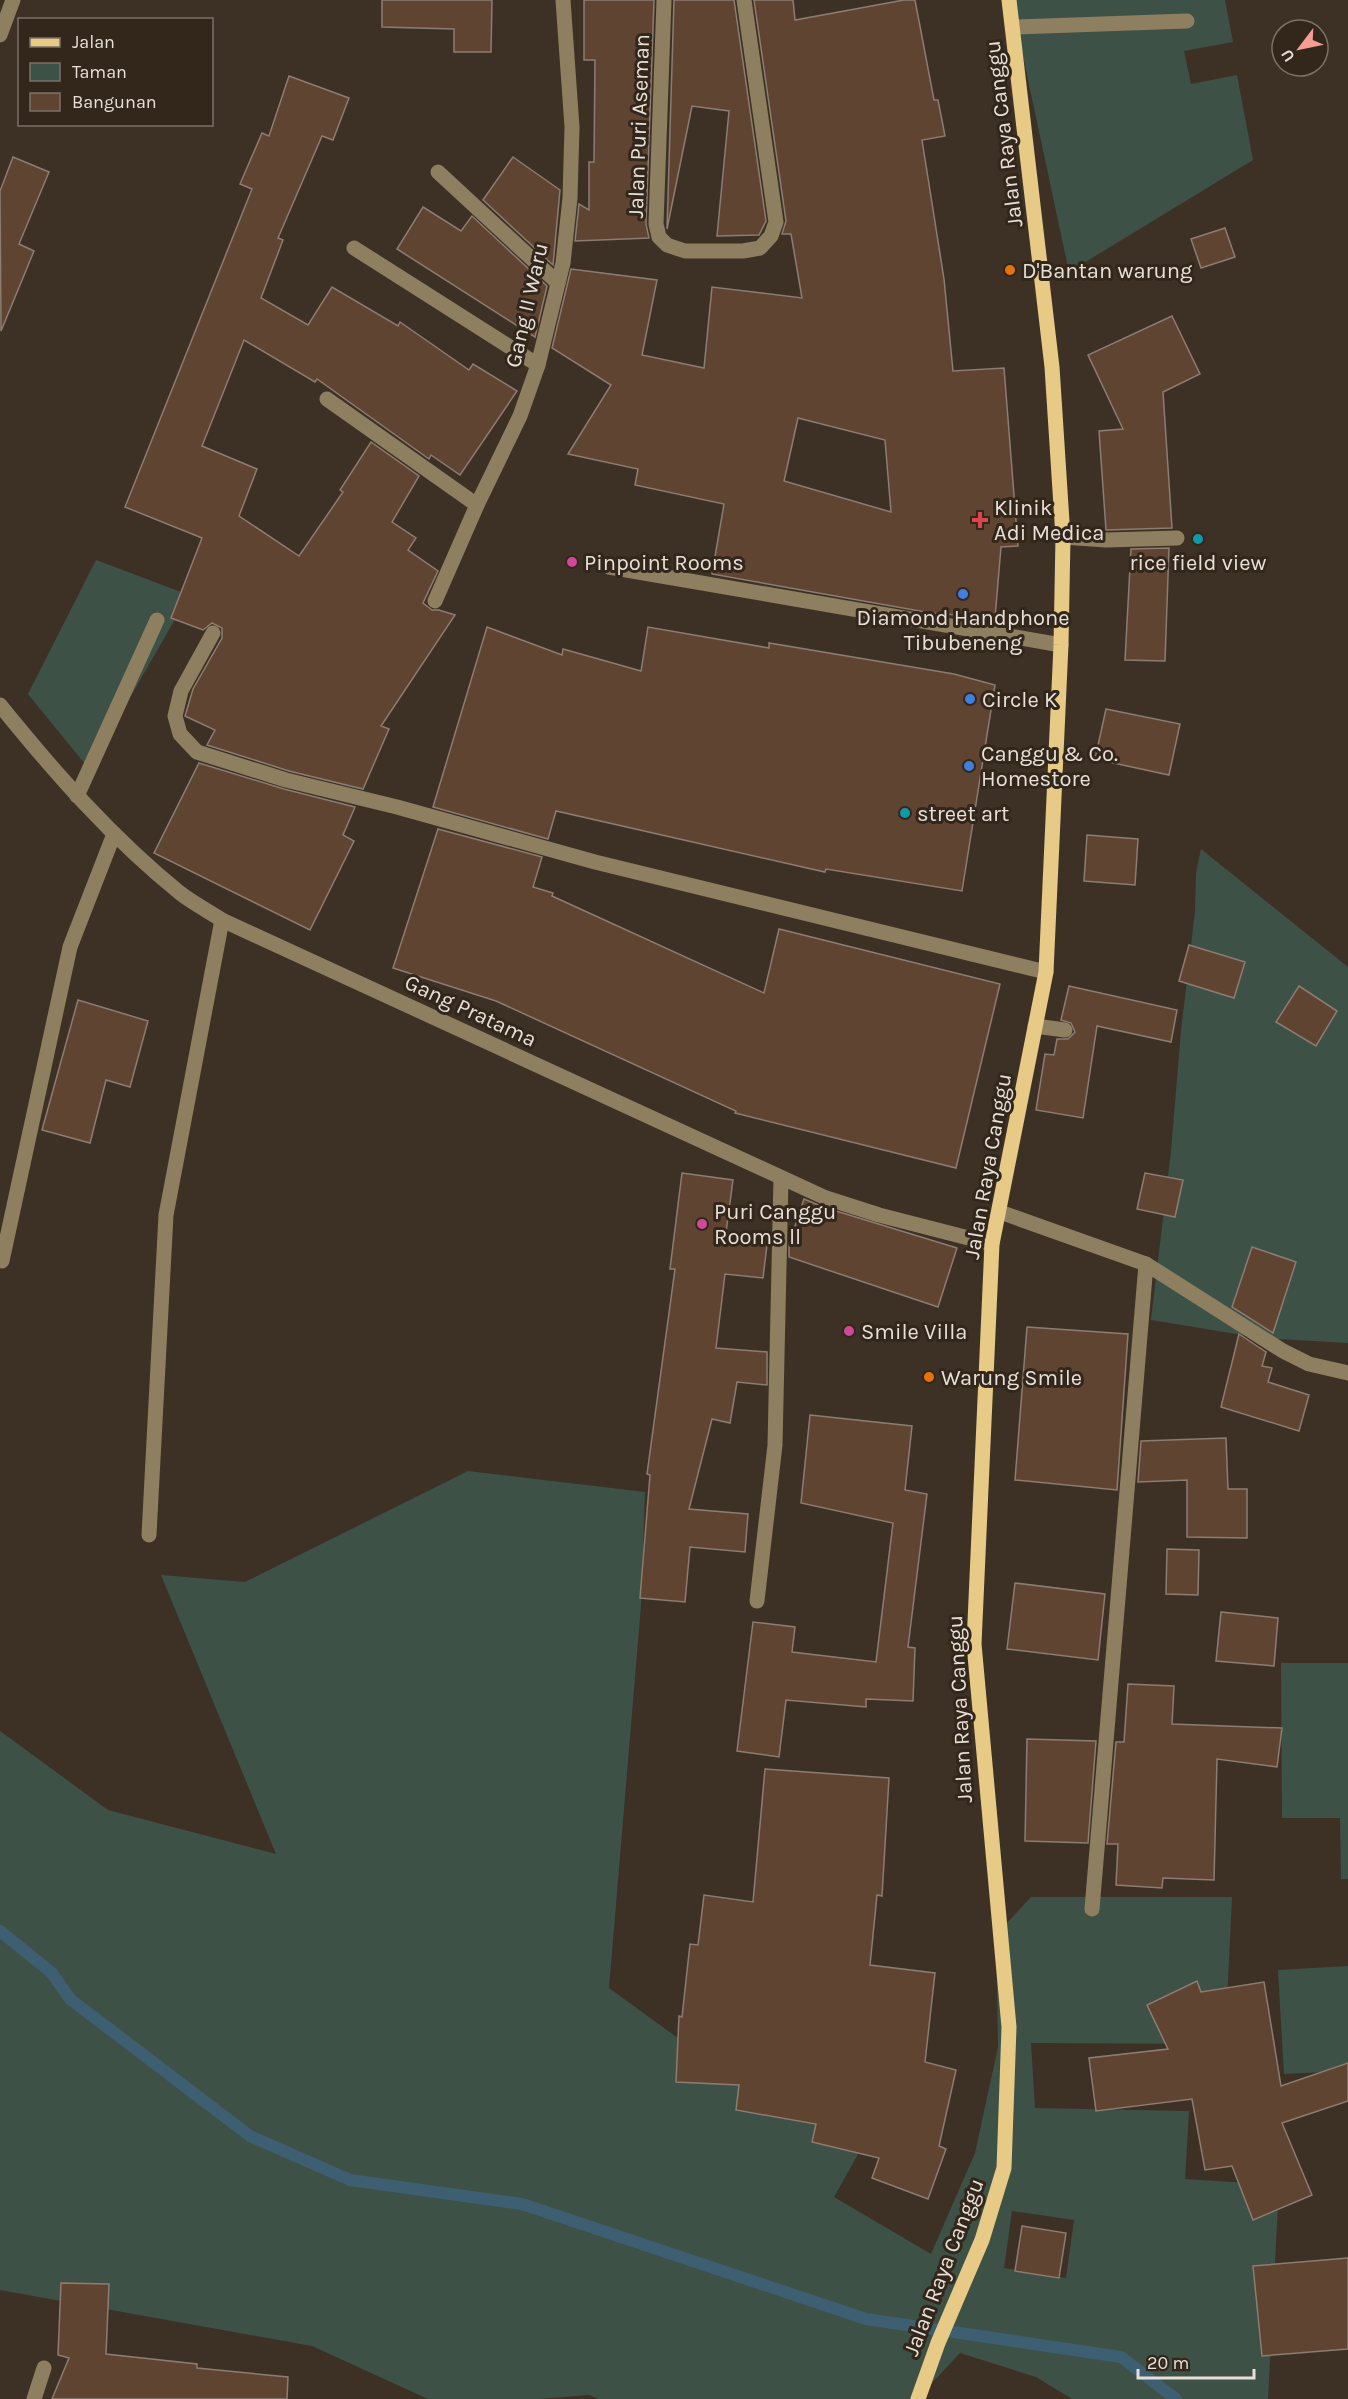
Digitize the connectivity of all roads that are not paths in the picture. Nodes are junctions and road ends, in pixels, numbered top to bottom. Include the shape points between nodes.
1 (13, 0) edge
2 (563, 0) edge
3 (664, 0) edge
4 (744, 0) edge
5 (1010, 0) edge
6 (1187, 21) dead end
7 (1014, 27) junction
8 (0, 35) edge
9 (438, 172) dead end
10 (354, 248) dead end
11 (558, 283) junction
12 (538, 365) junction
13 (327, 399) dead end
14 (477, 505) junction
15 (1063, 537) junction
16 (1177, 538) dead end
17 (609, 567) dead end
18 (435, 601) dead end
19 (157, 620) dead end
20 (213, 633) dead end
21 (1061, 645) junction
22 (0, 705) edge
23 (77, 796) junction
24 (114, 834) junction
25 (222, 920) junction
26 (1046, 972) junction
27 (1035, 1026) junction
28 (1065, 1030) dead end
29 (781, 1178) junction
30 (1000, 1212) junction
31 (992, 1244) junction
32 (2, 1261) dead end
33 (1146, 1264) junction
34 (1348, 1373) edge
35 (149, 1536) dead end
36 (757, 1601) dead end
37 (1092, 1909) dead end
38 (44, 2368) dead end
39 (34, 2399) edge
40 (918, 2399) edge

1 - 8 street
2 - 11 street, Gang II Waru via 572,127 570,198
3 - 4 street, Jalan Puri Aseman via 656,224 658,237 685,251 760,248 771,236 776,222
5 - 7 main road, Jalan Raya Canggu
6 - 7 street
7 - 15 main road, Jalan Raya Canggu via 1052,367
9 - 11 street
10 - 12 street
11 - 12 street, Gang II Waru
12 - 14 street, Gang II Waru via 520,416
13 - 14 street
14 - 18 street, Gang II Waru
15 - 16 street
15 - 21 main road, Jalan Raya Canggu
17 - 21 street
19 - 23 street
20 - 26 street via 181,691 175,716 180,734 197,752 286,780 595,862
21 - 26 main road, Jalan Raya Canggu
22 - 23 street, Gang Pratama
23 - 24 street, Gang Pratama
24 - 25 street, Gang Pratama via 182,894
24 - 32 street via 70,947
25 - 29 street, Gang Pratama
25 - 35 street via 166,1215
26 - 27 main road, Jalan Raya Canggu
27 - 28 street
27 - 30 main road, Jalan Raya Canggu
29 - 31 street, Gang Pratama via 879,1215
29 - 36 street via 775,1445
30 - 31 main road, Jalan Raya Canggu
30 - 33 street
31 - 40 main road, Jalan Raya Canggu via 974,1644 1009,2027 1004,2168 982,2240
33 - 34 street via 1283,1351 1309,1364
33 - 37 street
38 - 39 street

